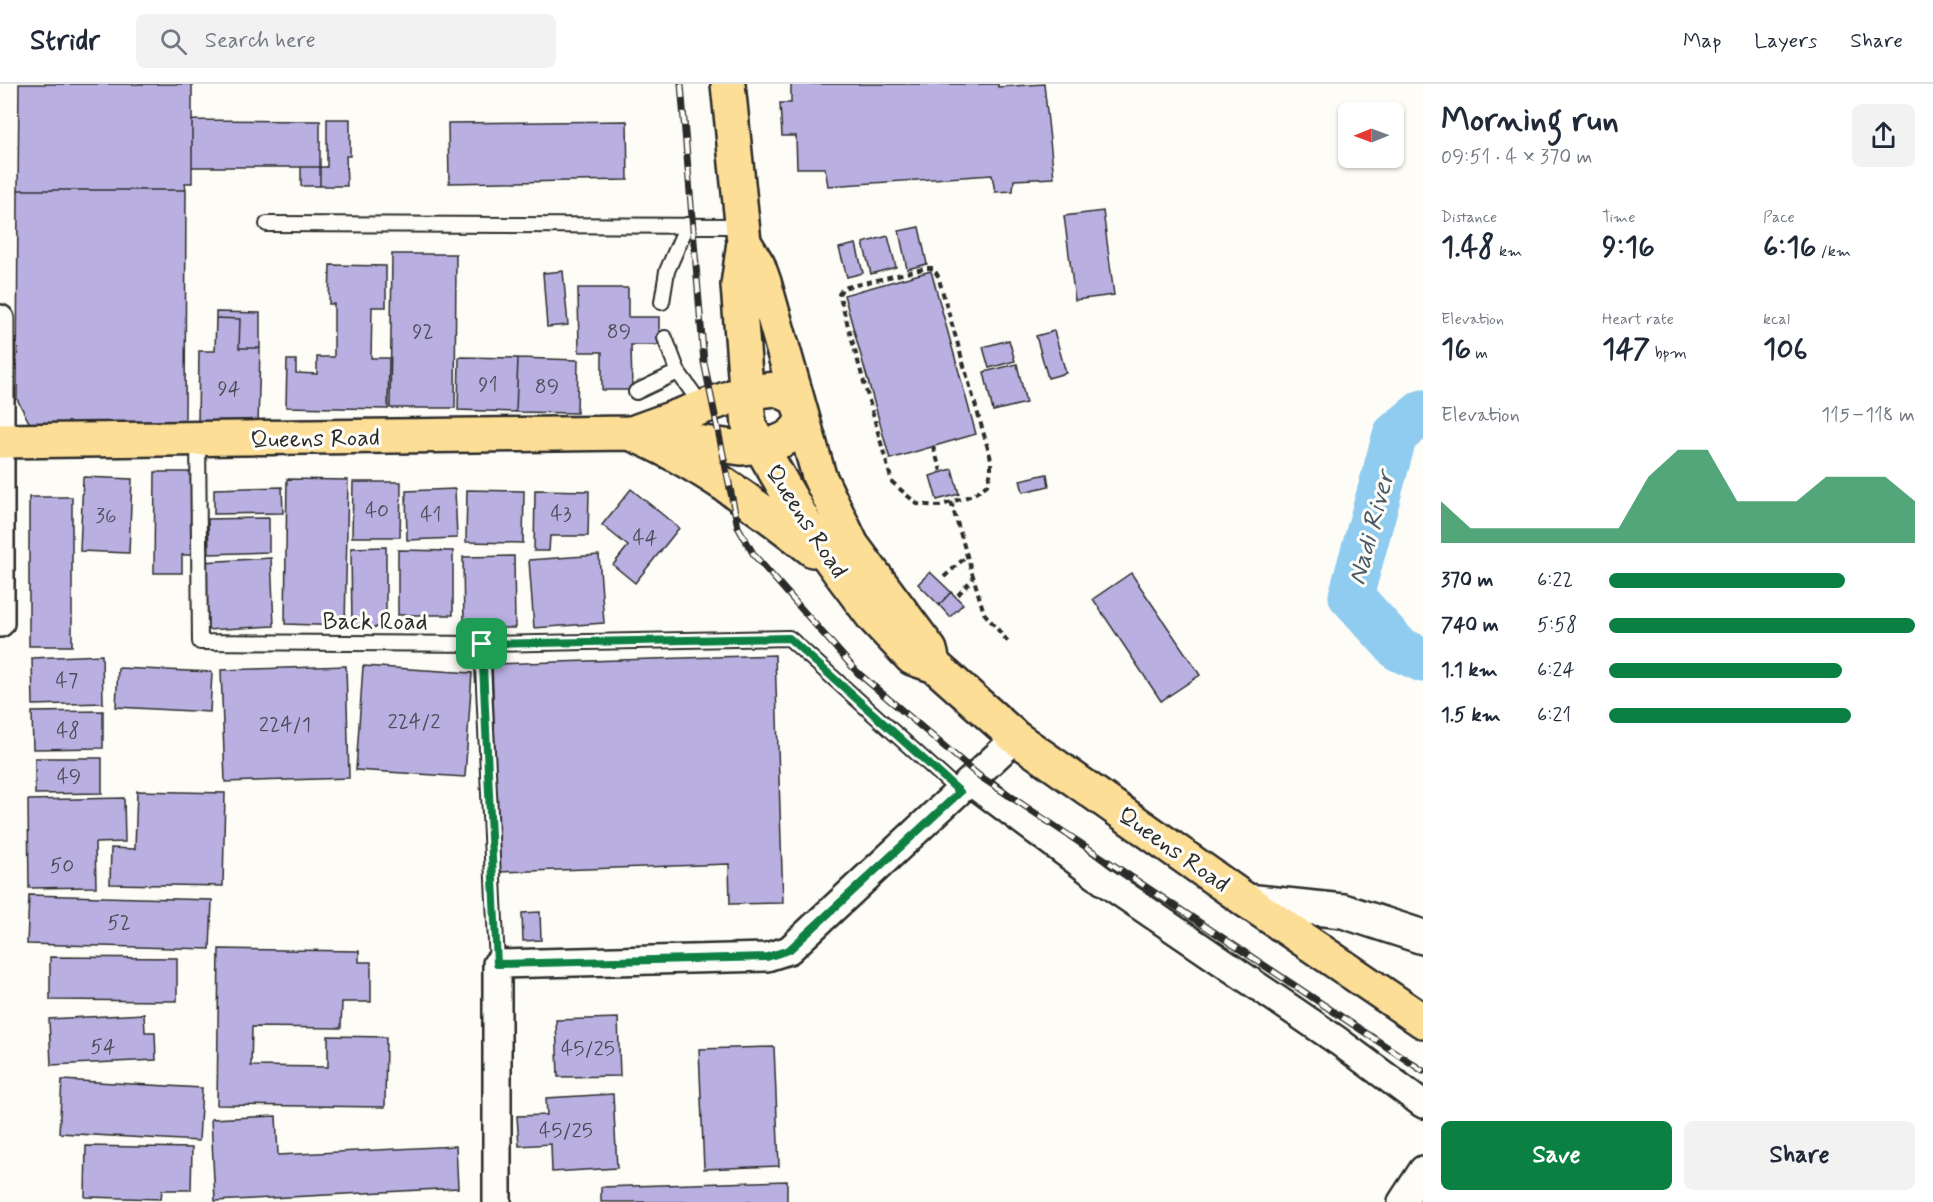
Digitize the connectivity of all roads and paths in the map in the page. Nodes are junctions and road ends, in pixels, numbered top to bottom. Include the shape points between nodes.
1 (728, 84) edge
2 (267, 224) dead end
3 (687, 225) junction
4 (743, 234) junction
5 (662, 302) dead end
6 (0, 320) edge
7 (665, 338) dead end
8 (678, 372) junction
9 (636, 392) dead end
10 (746, 392) junction
11 (704, 408) junction
12 (798, 408) junction
13 (630, 433) junction
14 (198, 440) junction
15 (1, 441) edge
16 (759, 446) junction
17 (933, 447) dead end
18 (941, 471) dead end
19 (951, 502) junction
20 (967, 556) junction
21 (838, 570) junction
22 (944, 577) dead end
23 (974, 578) junction
24 (958, 595) dead end
25 (0, 623) edge
26 (482, 644) junction
27 (1010, 644) dead end
28 (935, 666) junction
29 (1016, 738) junction
30 (966, 787) junction
31 (1246, 901) junction
32 (1423, 937) edge
33 (497, 964) junction
34 (1423, 1021) edge
35 (1423, 1104) edge
36 (1423, 1170) edge
37 (496, 1202) edge
38 (1402, 1202) edge

1 - 4 main road
2 - 3 lane
3 - 4 lane
3 - 5 lane via 667,271
4 - 10 main road via 738,285
4 - 12 main road via 764,282
6 - 15 street
7 - 8 lane
8 - 9 lane
8 - 11 lane
10 - 11 main road, Queens Road
10 - 12 main road, Queens Road via 777,389
10 - 16 main road, Queens Road via 749,426
11 - 13 main road, Queens Road
12 - 16 main road, Queens Road via 799,429 793,436
12 - 28 main road, Queens Road via 819,476 852,545 930,650
13 - 14 main road, Queens Road
13 - 16 main road, Queens Road via 741,448
13 - 21 main road via 707,472
14 - 15 main road, Queens Road
14 - 26 lane, Back Road via 200,642
15 - 25 street
16 - 21 main road, Queens Road via 807,527
17 - 18 path
19 - 19 path via 939,506 917,504 892,482 841,303 839,294 843,288 927,268 933,268 938,276 991,466 987,485 973,495
19 - 20 path
20 - 22 path
20 - 23 path
21 - 28 main road, Queens Road via 874,618 912,658
23 - 24 path
23 - 27 path via 984,613
26 - 30 lane, Back Road via 789,638
26 - 33 lane
28 - 29 main road, Queens Road
29 - 30 street
29 - 31 main road, Queens Road
30 - 33 street via 789,950 767,957
30 - 35 street via 1338,1041
31 - 32 street via 1343,911
31 - 34 main road, Queens Road
33 - 37 street
36 - 38 street

